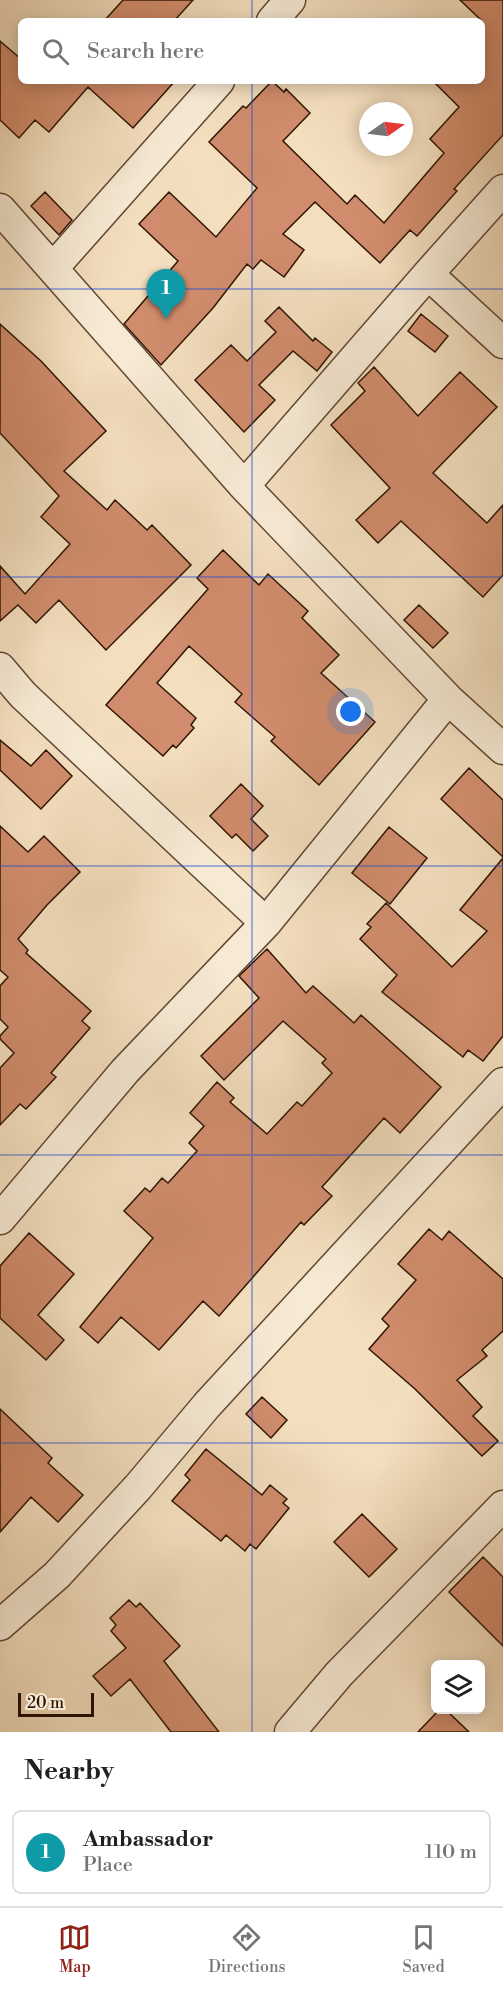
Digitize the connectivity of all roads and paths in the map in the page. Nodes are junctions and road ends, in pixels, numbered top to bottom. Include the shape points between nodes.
1 (290, 0) edge
2 (275, 18) edge
3 (216, 84) edge
4 (503, 190) edge
5 (0, 209) edge
6 (53, 268) junction
7 (428, 274) junction
8 (503, 343) edge
9 (244, 486) junction
10 (0, 668) edge
11 (448, 699) junction
12 (503, 749) edge
13 (266, 923) junction
14 (503, 1083) edge
15 (0, 1219) edge
16 (503, 1506) edge
17 (0, 1625) edge
18 (290, 1732) edge

1 - 2 street
3 - 6 street
4 - 7 street
5 - 6 street
6 - 9 street
7 - 8 street
7 - 9 street
9 - 11 street
10 - 13 street via 23,695
11 - 12 street
11 - 13 street
13 - 15 street via 125,1071
14 - 17 street via 65,1566
16 - 18 street via 339,1674

